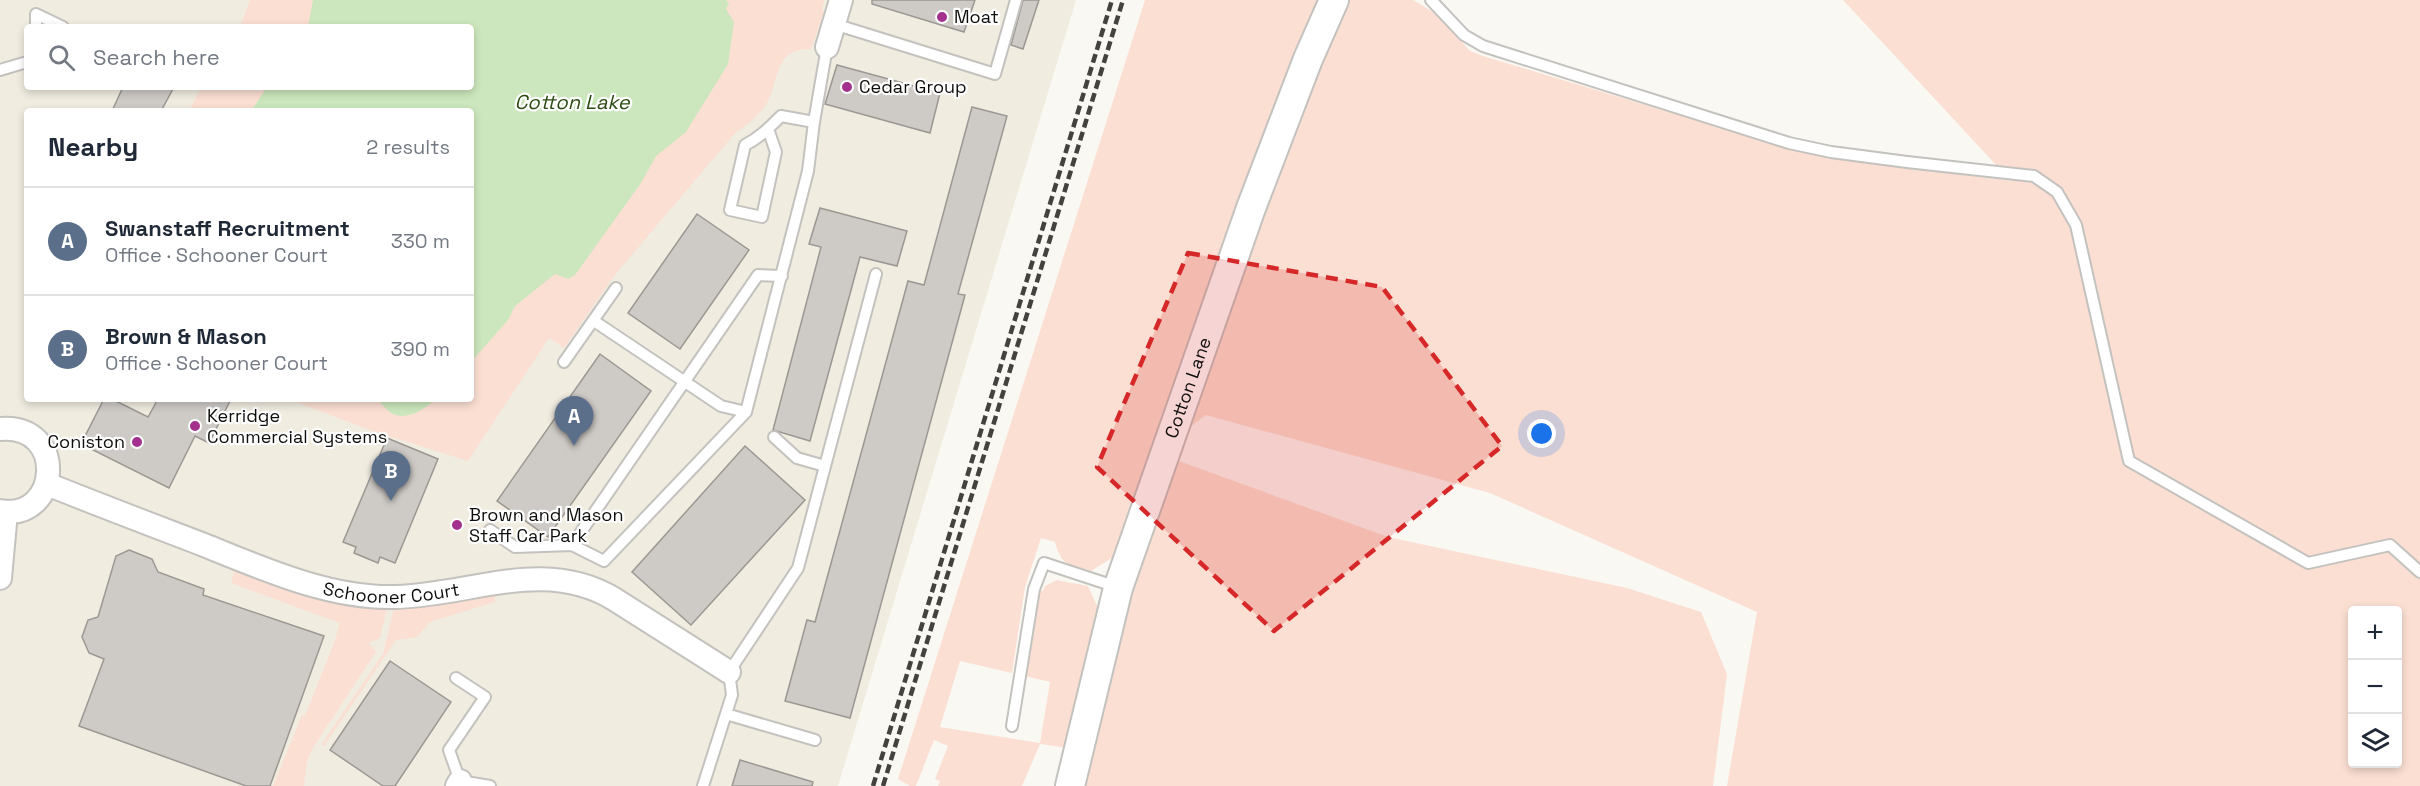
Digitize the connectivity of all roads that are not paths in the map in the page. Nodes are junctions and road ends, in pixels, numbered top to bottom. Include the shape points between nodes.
1 (841, 0) edge
2 (1016, 0) edge
3 (1334, 0) edge
4 (1431, 0) edge
5 (36, 24) edge
6 (57, 24) edge
7 (834, 24) junction
8 (827, 47) joint
9 (24, 63) edge
10 (0, 70) edge
11 (814, 122) junction
12 (768, 129) junction
13 (876, 274) dead end
14 (782, 276) junction
15 (616, 288) dead end
16 (594, 321) junction
17 (564, 362) dead end
18 (684, 381) junction
19 (746, 412) junction
20 (0, 429) edge
21 (774, 437) dead end
22 (825, 466) junction
23 (47, 484) junction
24 (3, 511) edge
25 (490, 530) dead end
26 (572, 544) junction
27 (2420, 572) edge
28 (0, 578) edge
29 (1118, 588) junction
30 (729, 672) junction
31 (456, 678) dead end
32 (726, 714) junction
33 (1012, 726) dead end
34 (815, 740) dead end
35 (458, 783) edge
36 (490, 786) edge
37 (703, 786) edge
38 (1070, 786) edge

1 - 7 street
2 - 7 lane via 995,74
3 - 29 street, Cotton Lane via 1251,208
4 - 27 lane via 1464,35 1483,46 1780,140 1864,156 2034,176 2057,192 2076,225 2128,461 2308,563 2390,545
5 - 6 lane via 36,14
7 - 8 street
8 - 11 lane
9 - 10 lane
11 - 12 lane via 781,116
11 - 14 lane via 808,171
12 - 12 lane via 744,146 730,210 762,217 776,152
13 - 22 lane
14 - 18 lane via 758,275
14 - 19 lane
15 - 16 lane
16 - 17 lane
16 - 18 lane
18 - 19 lane via 720,406
18 - 26 lane
19 - 26 lane via 604,561
20 - 23 street via 23,430 43,447 49,465
21 - 22 lane via 796,458
22 - 30 lane via 798,568
23 - 24 street via 26,507
23 - 30 street, Schooner Court via 274,573 342,592 394,597 552,578 582,584 598,589
24 - 28 street
25 - 26 lane via 515,547
29 - 33 lane via 1044,563 1034,589
29 - 38 street, Cotton Lane
30 - 32 lane via 732,695
31 - 35 lane via 484,697 449,750
32 - 34 lane
32 - 37 lane
35 - 36 lane

